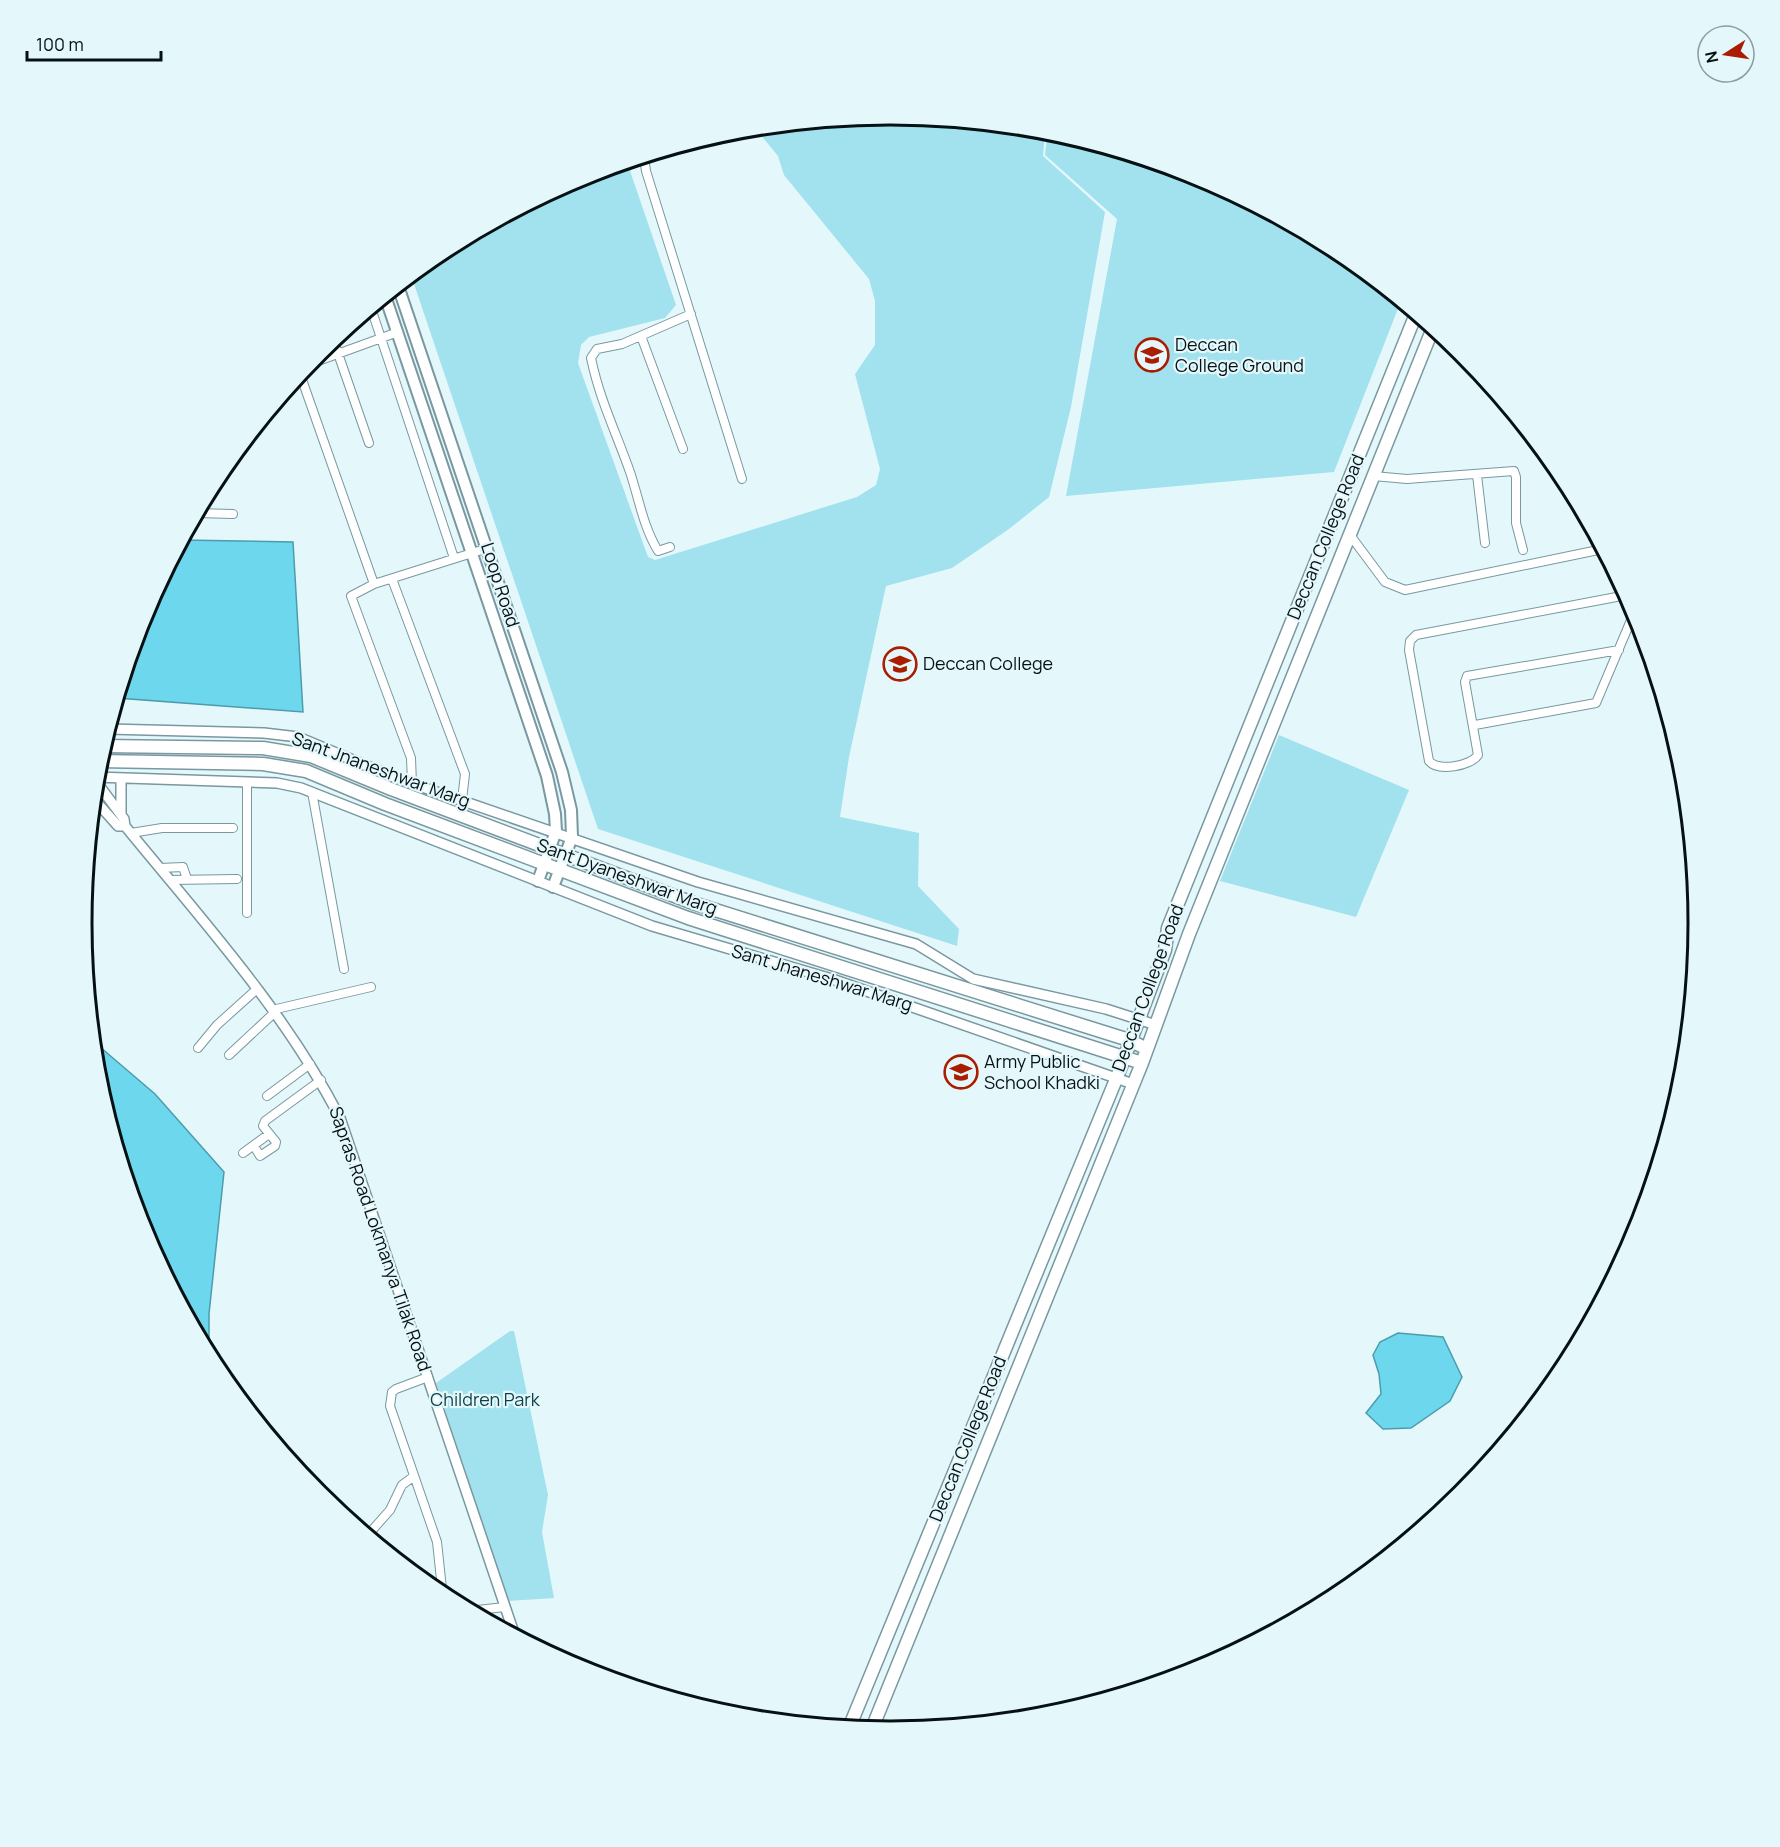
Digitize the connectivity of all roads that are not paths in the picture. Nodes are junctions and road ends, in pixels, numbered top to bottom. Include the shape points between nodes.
1 (645, 163) edge
2 (401, 293) edge
3 (388, 303) edge
4 (691, 314) junction
5 (373, 315) edge
6 (1413, 321) edge
7 (398, 332) junction
8 (642, 336) junction
9 (1430, 336) edge
10 (381, 338) junction
11 (336, 349) edge
12 (338, 354) junction
13 (326, 358) edge
14 (303, 383) edge
15 (369, 443) dead end
16 (683, 449) dead end
17 (1476, 475) junction
18 (1373, 476) junction
19 (742, 479) dead end
20 (205, 513) edge
21 (233, 514) dead end
22 (1350, 535) junction
23 (1485, 543) dead end
24 (670, 547) dead end
25 (488, 548) junction
26 (1523, 550) dead end
27 (1596, 550) edge
28 (473, 552) junction
29 (454, 558) junction
30 (392, 579) junction
31 (374, 584) junction
32 (1618, 597) edge
33 (1630, 623) edge
34 (1619, 650) junction
35 (1475, 725) junction
36 (116, 729) edge
37 (112, 746) edge
38 (109, 761) edge
39 (105, 779) edge
40 (121, 779) junction
41 (246, 783) junction
42 (412, 784) junction
43 (103, 790) edge
44 (312, 792) junction
45 (462, 800) junction
46 (100, 806) edge
47 (121, 814) junction
48 (233, 828) dead end
49 (128, 829) junction
50 (556, 831) junction
51 (572, 837) junction
52 (550, 848) junction
53 (566, 854) junction
54 (545, 863) junction
55 (160, 868) junction
56 (560, 869) junction
57 (187, 879) junction
58 (237, 879) dead end
59 (170, 880) junction
60 (538, 881) junction
61 (553, 887) junction
62 (247, 913) dead end
63 (953, 968) junction
64 (344, 969) dead end
65 (946, 981) junction
66 (371, 987) dead end
67 (257, 989) junction
68 (273, 1012) junction
69 (1138, 1019) junction
70 (1156, 1025) junction
71 (1129, 1040) junction
72 (198, 1048) dead end
73 (1147, 1048) junction
74 (229, 1055) dead end
75 (1123, 1057) junction
76 (1142, 1063) junction
77 (310, 1064) junction
78 (1117, 1077) junction
79 (321, 1080) junction
80 (1133, 1084) junction
81 (267, 1096) dead end
82 (269, 1134) junction
83 (254, 1146) junction
84 (243, 1153) dead end
85 (428, 1377) junction
86 (413, 1477) junction
87 (372, 1530) edge
88 (441, 1584) edge
89 (505, 1606) junction
90 (482, 1609) edge
91 (512, 1626) edge
92 (852, 1721) edge
93 (875, 1721) edge

1 - 4 street
2 - 25 main road, Loop Road
3 - 7 main road, Loop Road
4 - 8 street
4 - 19 street
5 - 10 street
6 - 69 main road, Deccan College Road via 1168,928 1166,950
7 - 10 street
7 - 28 main road, Loop Road
8 - 16 street
8 - 24 street via 597,349 591,358 602,406 630,472 647,530 658,551
9 - 18 main road, Deccan College Road
10 - 12 street
10 - 29 street
11 - 12 street
12 - 13 street
12 - 15 street
14 - 31 street
17 - 18 street via 1407,479
17 - 23 street
17 - 26 street via 1514,471 1516,523
18 - 22 main road, Deccan College Road
20 - 21 street
22 - 27 street via 1385,582 1405,590
22 - 70 main road, Deccan College Road via 1188,936
25 - 28 street
25 - 51 main road, Loop Road via 562,772 571,810
28 - 29 street
28 - 50 main road, Loop Road via 547,776
29 - 30 street
30 - 31 street
30 - 45 street via 465,774
31 - 42 street via 354,592 350,600 411,758
32 - 35 street via 1416,635 1409,650 1429,761 1439,767 1475,760
33 - 34 street
34 - 35 street via 1596,703
34 - 35 street via 1467,676
36 - 42 street, Sant Jnaneshwar Marg via 284,734 315,742
37 - 52 main road, Sant Dyaneshwar Marg via 294,751
38 - 54 main road, Sant Dyaneshwar Marg via 291,767
39 - 40 street, Sant Jnaneshwar Marg
40 - 41 street, Sant Jnaneshwar Marg
40 - 47 street
41 - 44 street, Sant Jnaneshwar Marg via 283,783
41 - 62 street
42 - 45 street, Sant Jnaneshwar Marg
43 - 47 street, Sapras Road Lokmanya Tilak Road
44 - 60 street, Sant Jnaneshwar Marg
44 - 64 street
45 - 50 street, Sant Jnaneshwar Marg
46 - 49 street, Sapras Road Lokmanya Tilak Road via 118,826
47 - 49 street, Sapras Road Lokmanya Tilak Road
48 - 49 street
49 - 55 street, Sapras Road Lokmanya Tilak Road
50 - 51 street, Sant Jnaneshwar Marg
50 - 52 main road, Loop Road
51 - 53 main road, Loop Road
51 - 63 street, Sant Jnaneshwar Marg via 698,882 916,944
52 - 53 main road, Sant Dyaneshwar Marg
52 - 54 main road, Loop Road
53 - 56 main road, Loop Road
53 - 65 main road, Sant Dyaneshwar Marg via 693,903
54 - 56 main road, Sant Dyaneshwar Marg
54 - 60 main road, Loop Road
55 - 57 street via 183,867
55 - 59 street, Sapras Road Lokmanya Tilak Road
56 - 61 main road, Loop Road
56 - 75 main road, Sant Dyaneshwar Marg via 688,918
57 - 58 street
57 - 59 street
59 - 67 street, Sapras Road Lokmanya Tilak Road
60 - 61 street, Sant Jnaneshwar Marg
61 - 78 street, Sant Jnaneshwar Marg via 682,937 832,978
63 - 65 main road
63 - 69 street, Sant Jnaneshwar Marg via 972,979
65 - 71 main road, Sant Dyaneshwar Marg
66 - 68 street
67 - 68 street, Sapras Road Lokmanya Tilak Road
67 - 72 street
68 - 74 street
68 - 77 street, Sapras Road Lokmanya Tilak Road
69 - 70 street, Sant Jnaneshwar Marg
69 - 71 main road, Deccan College Road
70 - 73 main road, Deccan College Road
71 - 73 main road, Sant Dyaneshwar Marg
71 - 75 main road, Deccan College Road
73 - 76 main road, Deccan College Road
75 - 76 main road, Sant Dyaneshwar Marg
75 - 78 main road, Deccan College Road
76 - 80 main road, Deccan College Road
77 - 79 street, Sapras Road Lokmanya Tilak Road
77 - 81 street
78 - 80 street, Sant Jnaneshwar Marg
78 - 92 main road, Deccan College Road
79 - 82 street via 265,1121 263,1126
79 - 85 street, Sapras Road Lokmanya Tilak Road via 340,1118
80 - 93 main road, Deccan College Road
82 - 83 street
82 - 83 street via 275,1146 260,1156
83 - 84 street
85 - 86 street via 396,1389 390,1398 393,1422
85 - 89 street, Sapras Road Lokmanya Tilak Road
86 - 87 street via 402,1485 390,1510
86 - 88 street via 437,1542
89 - 90 street
89 - 91 street, Sapras Road Lokmanya Tilak Road

